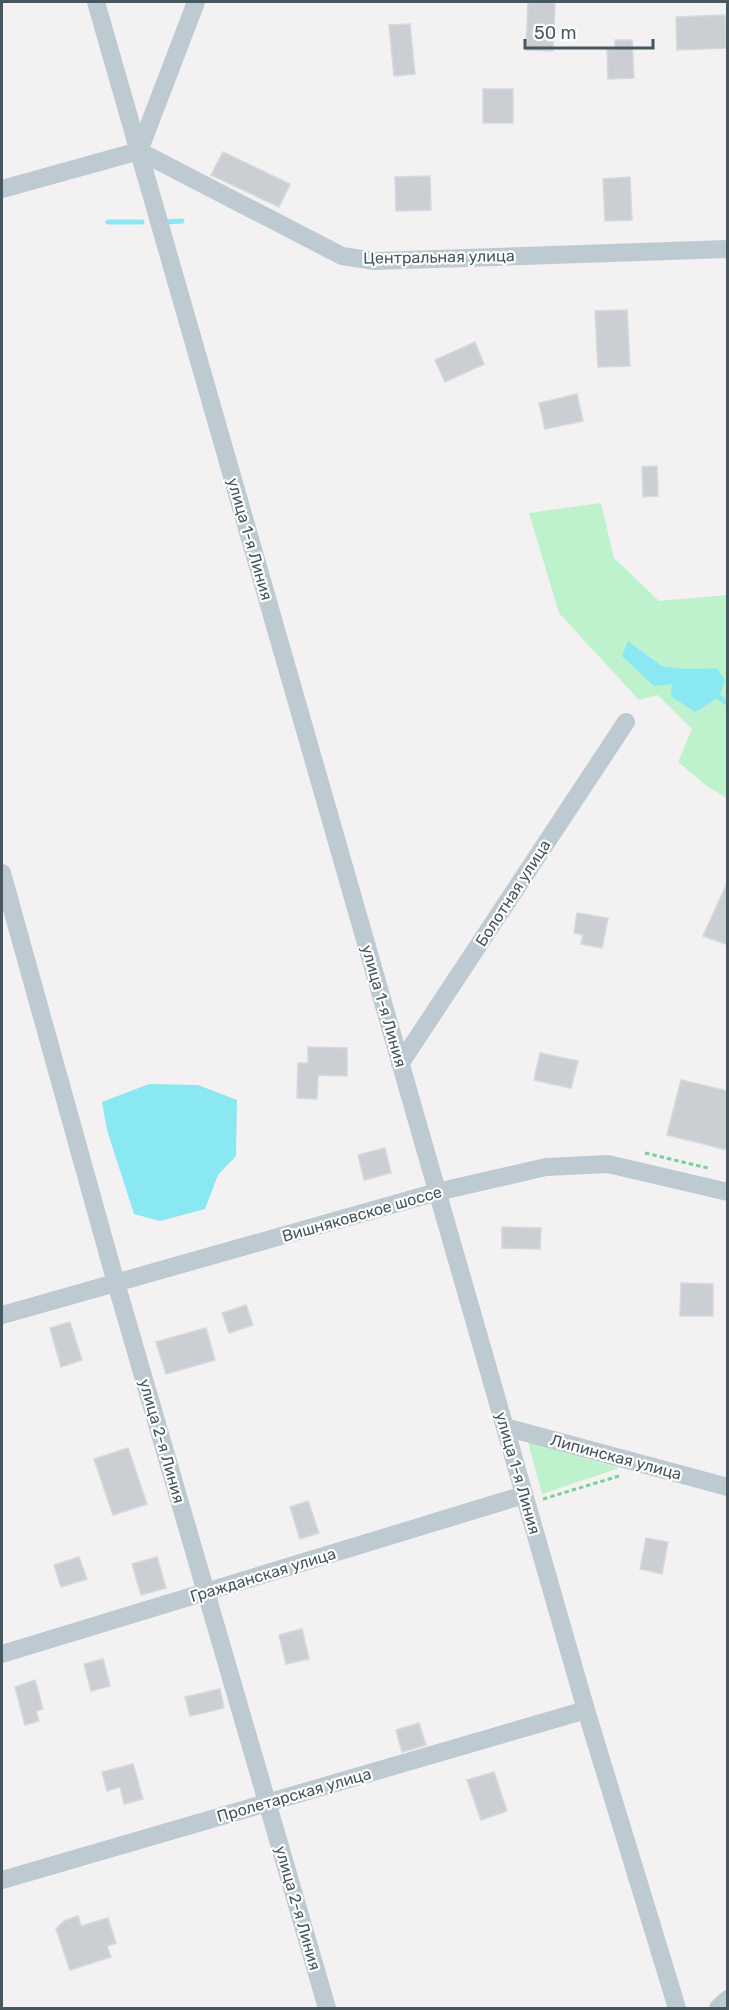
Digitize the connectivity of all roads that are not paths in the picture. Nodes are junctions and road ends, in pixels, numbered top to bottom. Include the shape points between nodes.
1 (96, 2) edge
2 (196, 2) edge
3 (139, 152) junction
4 (2, 189) edge
5 (728, 249) edge
6 (626, 722) dead end
7 (2, 873) edge
8 (400, 1064) junction
9 (438, 1192) junction
10 (728, 1192) edge
11 (116, 1283) junction
12 (2, 1315) edge
13 (505, 1427) junction
14 (728, 1487) edge
15 (525, 1499) junction
16 (206, 1592) junction
17 (2, 1654) edge
18 (586, 1710) junction
19 (267, 1803) junction
20 (2, 1880) edge
21 (728, 1999) edge
22 (327, 2008) edge
23 (677, 2008) edge
24 (718, 2008) edge

1 - 3 street, улица 1-я Линия
2 - 3 street
3 - 4 street
3 - 5 street, Центральная улица via 342,256 375,261
3 - 8 street, улица 1-я Линия
6 - 8 street, Болотная улица
7 - 11 street, улица 2-я Линия
8 - 9 street, улица 1-я Линия
9 - 10 street, Вишняковское шоссе via 546,1167 589,1163 631,1168
9 - 11 street, Вишняковское шоссе
9 - 13 street, улица 1-я Линия
11 - 12 street, Вишняковское шоссе
11 - 16 street, улица 2-я Линия
13 - 14 street, Липинская улица
13 - 15 street, улица 1-я Линия
15 - 16 street, Гражданская улица
15 - 18 street, улица 1-я Линия
16 - 17 street, Гражданская улица
16 - 19 street, улица 2-я Линия
18 - 19 street, Пролетарская улица
18 - 23 street, улица 1-я Линия
19 - 20 street, Пролетарская улица
19 - 22 street, улица 2-я Линия
21 - 24 street

